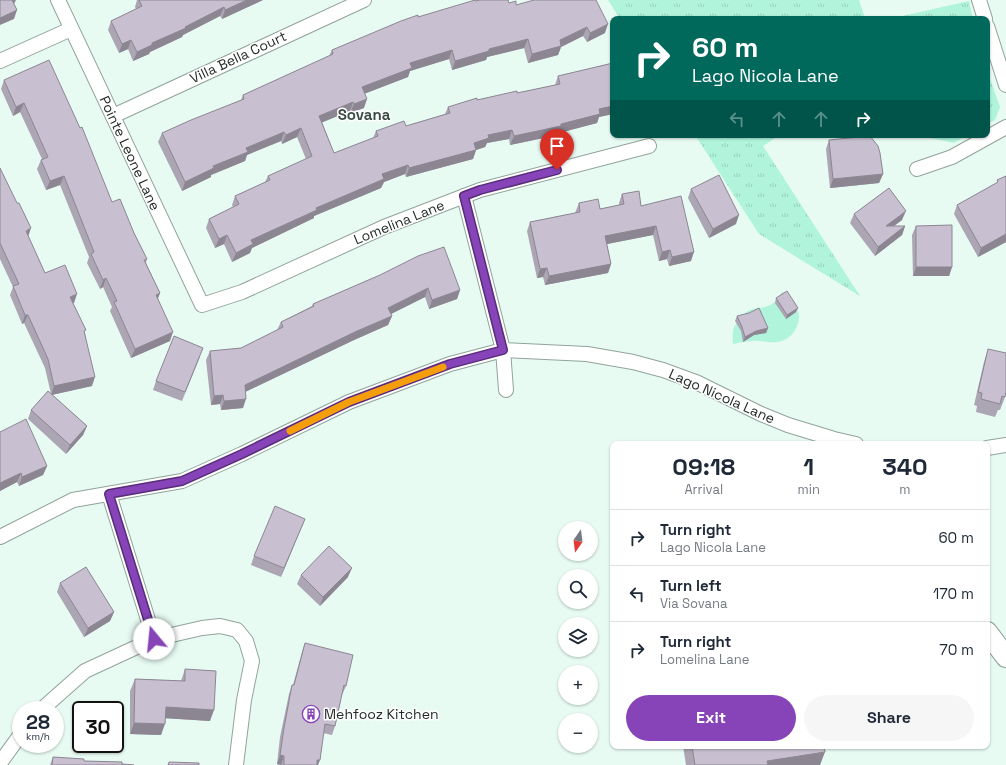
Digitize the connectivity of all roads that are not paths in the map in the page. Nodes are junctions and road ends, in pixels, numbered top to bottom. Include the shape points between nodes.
1 (58, 0) edge
2 (364, 0) edge
3 (979, 0) edge
4 (984, 16) edge
5 (71, 29) junction
6 (990, 35) edge
7 (0, 61) edge
8 (1006, 85) edge
9 (113, 116) junction
10 (1006, 127) edge
11 (990, 136) edge
12 (986, 138) edge
13 (649, 146) dead end
14 (917, 169) dead end
15 (464, 196) junction
16 (202, 305) joint
17 (503, 350) junction
18 (506, 390) dead end
19 (840, 441) edge
20 (1006, 444) edge
21 (990, 447) edge
22 (109, 494) junction
23 (0, 537) edge
24 (990, 636) edge
25 (154, 639) junction
26 (1006, 657) edge
27 (51, 701) edge
28 (12, 746) edge
29 (0, 763) edge
30 (236, 765) edge

1 - 5 street, Pointe Leone Lane
2 - 9 street, Villa Bella Court
3 - 4 street
5 - 7 street
5 - 9 street, Pointe Leone Lane
6 - 8 street
9 - 16 street, Pointe Leone Lane
10 - 11 street
12 - 14 street via 952,157
13 - 15 street, Lomelina Lane
15 - 16 street, Lomelina Lane via 384,227 242,292
15 - 17 street
17 - 18 street
17 - 19 street, Lago Nicola Lane via 587,354 663,370 696,382 788,425
17 - 22 street, Lago Nicola Lane via 450,364 349,402 182,481
20 - 21 street
22 - 23 street, Lago Nicola Lane via 73,500
22 - 25 street
24 - 26 street
25 - 27 street via 85,671
25 - 30 street via 220,626 237,630 246,641 252,661
28 - 29 street

